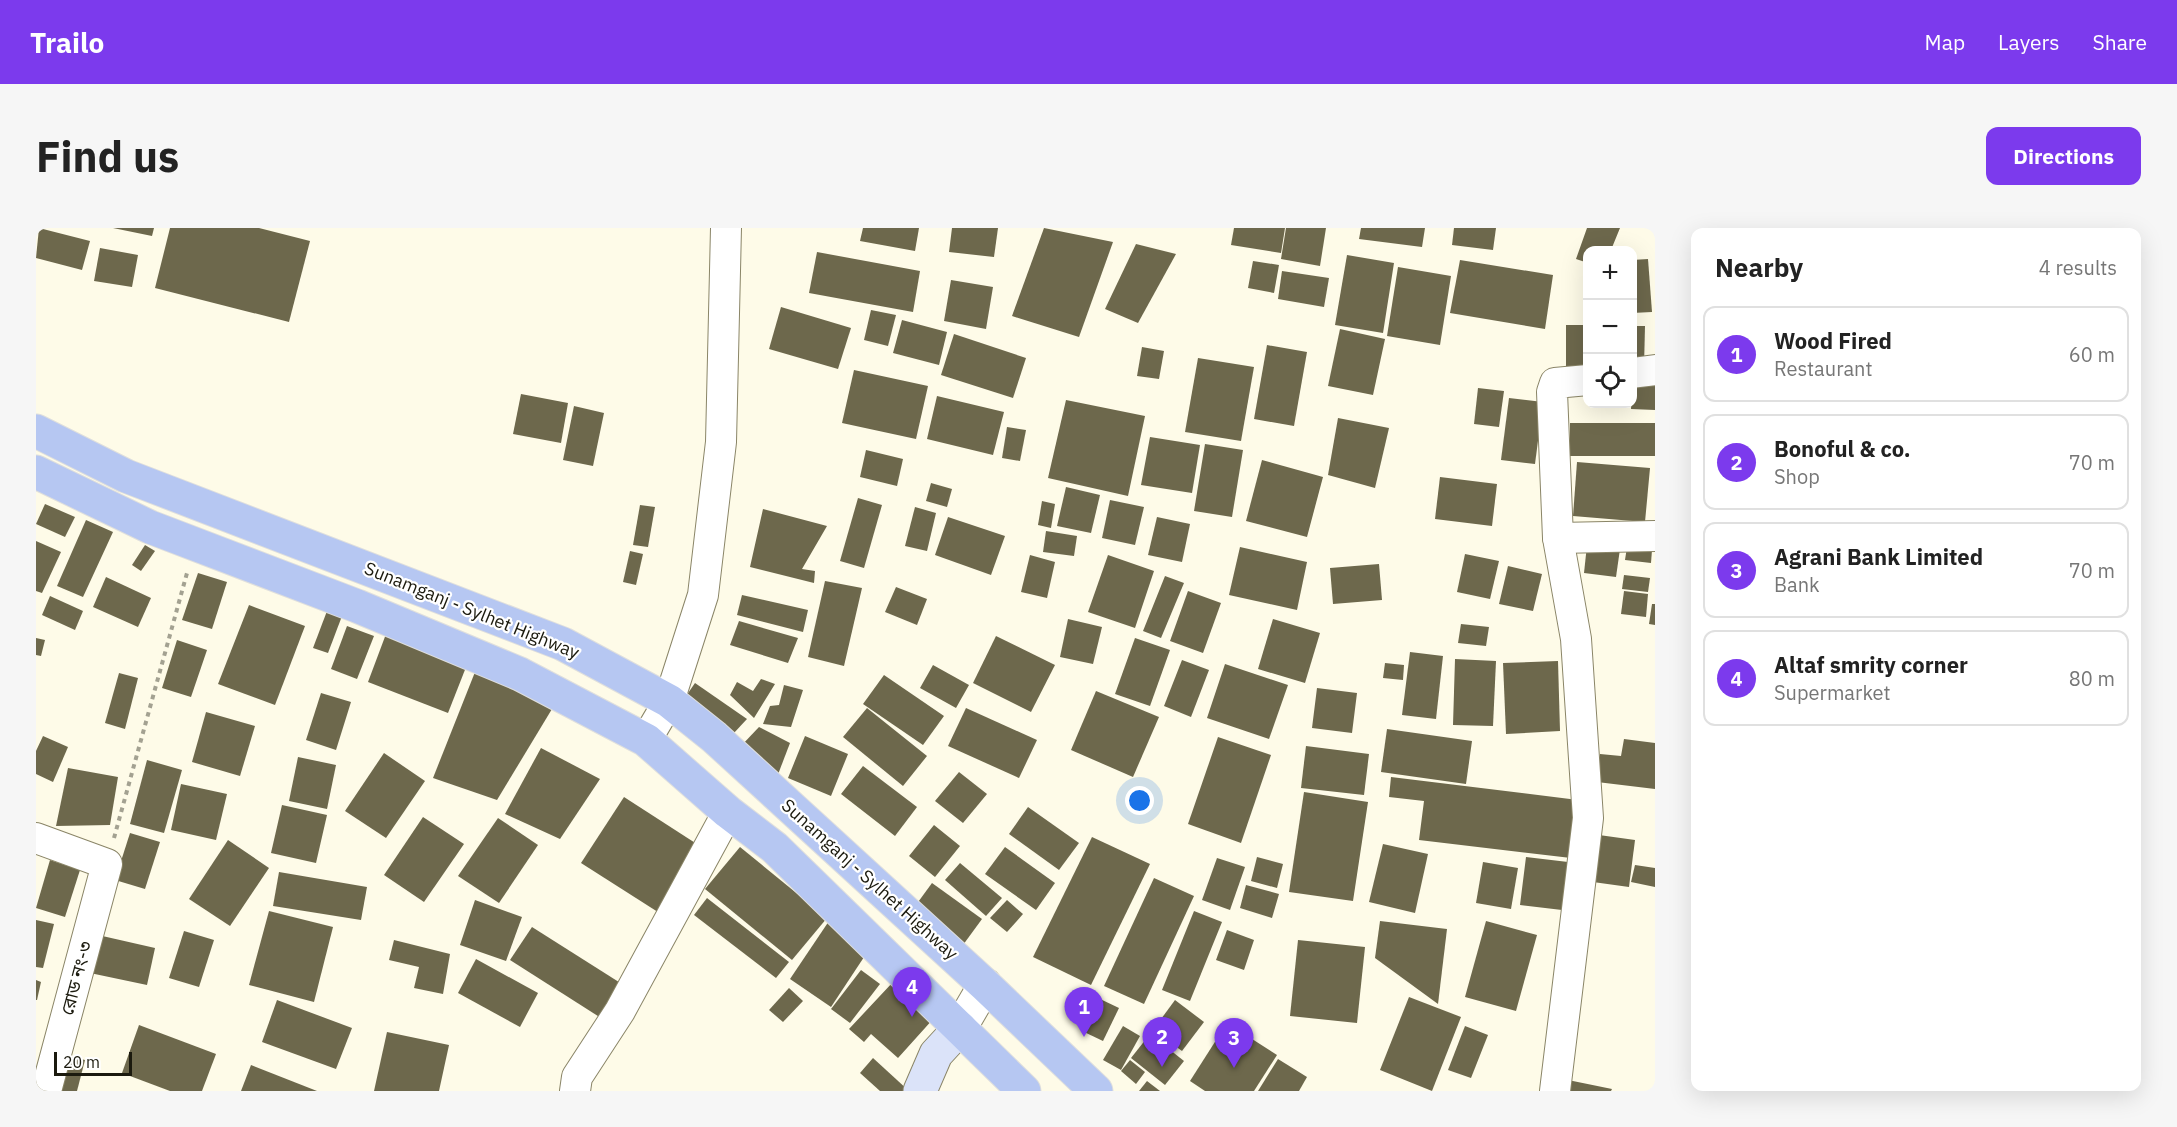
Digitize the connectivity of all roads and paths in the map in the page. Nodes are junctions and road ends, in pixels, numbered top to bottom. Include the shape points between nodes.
1 (726, 228) edge
2 (1655, 370) edge
3 (1637, 373) edge
4 (1583, 380) edge
5 (36, 431) edge
6 (36, 472) edge
7 (1655, 536) edge
8 (1558, 538) junction
9 (195, 544) junction
10 (669, 701) junction
11 (646, 740) junction
12 (728, 812) junction
13 (36, 838) edge
14 (107, 864) junction
15 (985, 985) junction
16 (960, 1028) junction
17 (46, 1091) edge
18 (575, 1091) edge
19 (920, 1091) edge
20 (942, 1091) edge
21 (1024, 1091) edge
22 (1096, 1091) edge
23 (1555, 1091) edge

1 - 10 street via 721,442 703,595
2 - 3 street
4 - 8 street via 1555,383 1552,392
5 - 10 main road, Sunamganj - Sylhet Highway via 126,476 563,644
6 - 9 main road via 150,527
7 - 8 street
8 - 23 street via 1576,639 1588,818
9 - 11 main road via 520,674
9 - 14 path
10 - 11 street
10 - 15 main road, Sunamganj - Sylhet Highway via 714,737
11 - 12 main road
12 - 16 main road via 775,848
12 - 18 street via 620,1011 577,1077
13 - 14 street
14 - 17 street, রোড নং-৩
15 - 16 street
15 - 22 main road, Sunamganj - Sylhet Highway
16 - 19 main road via 936,1054
16 - 20 main road via 950,1076
16 - 21 main road

